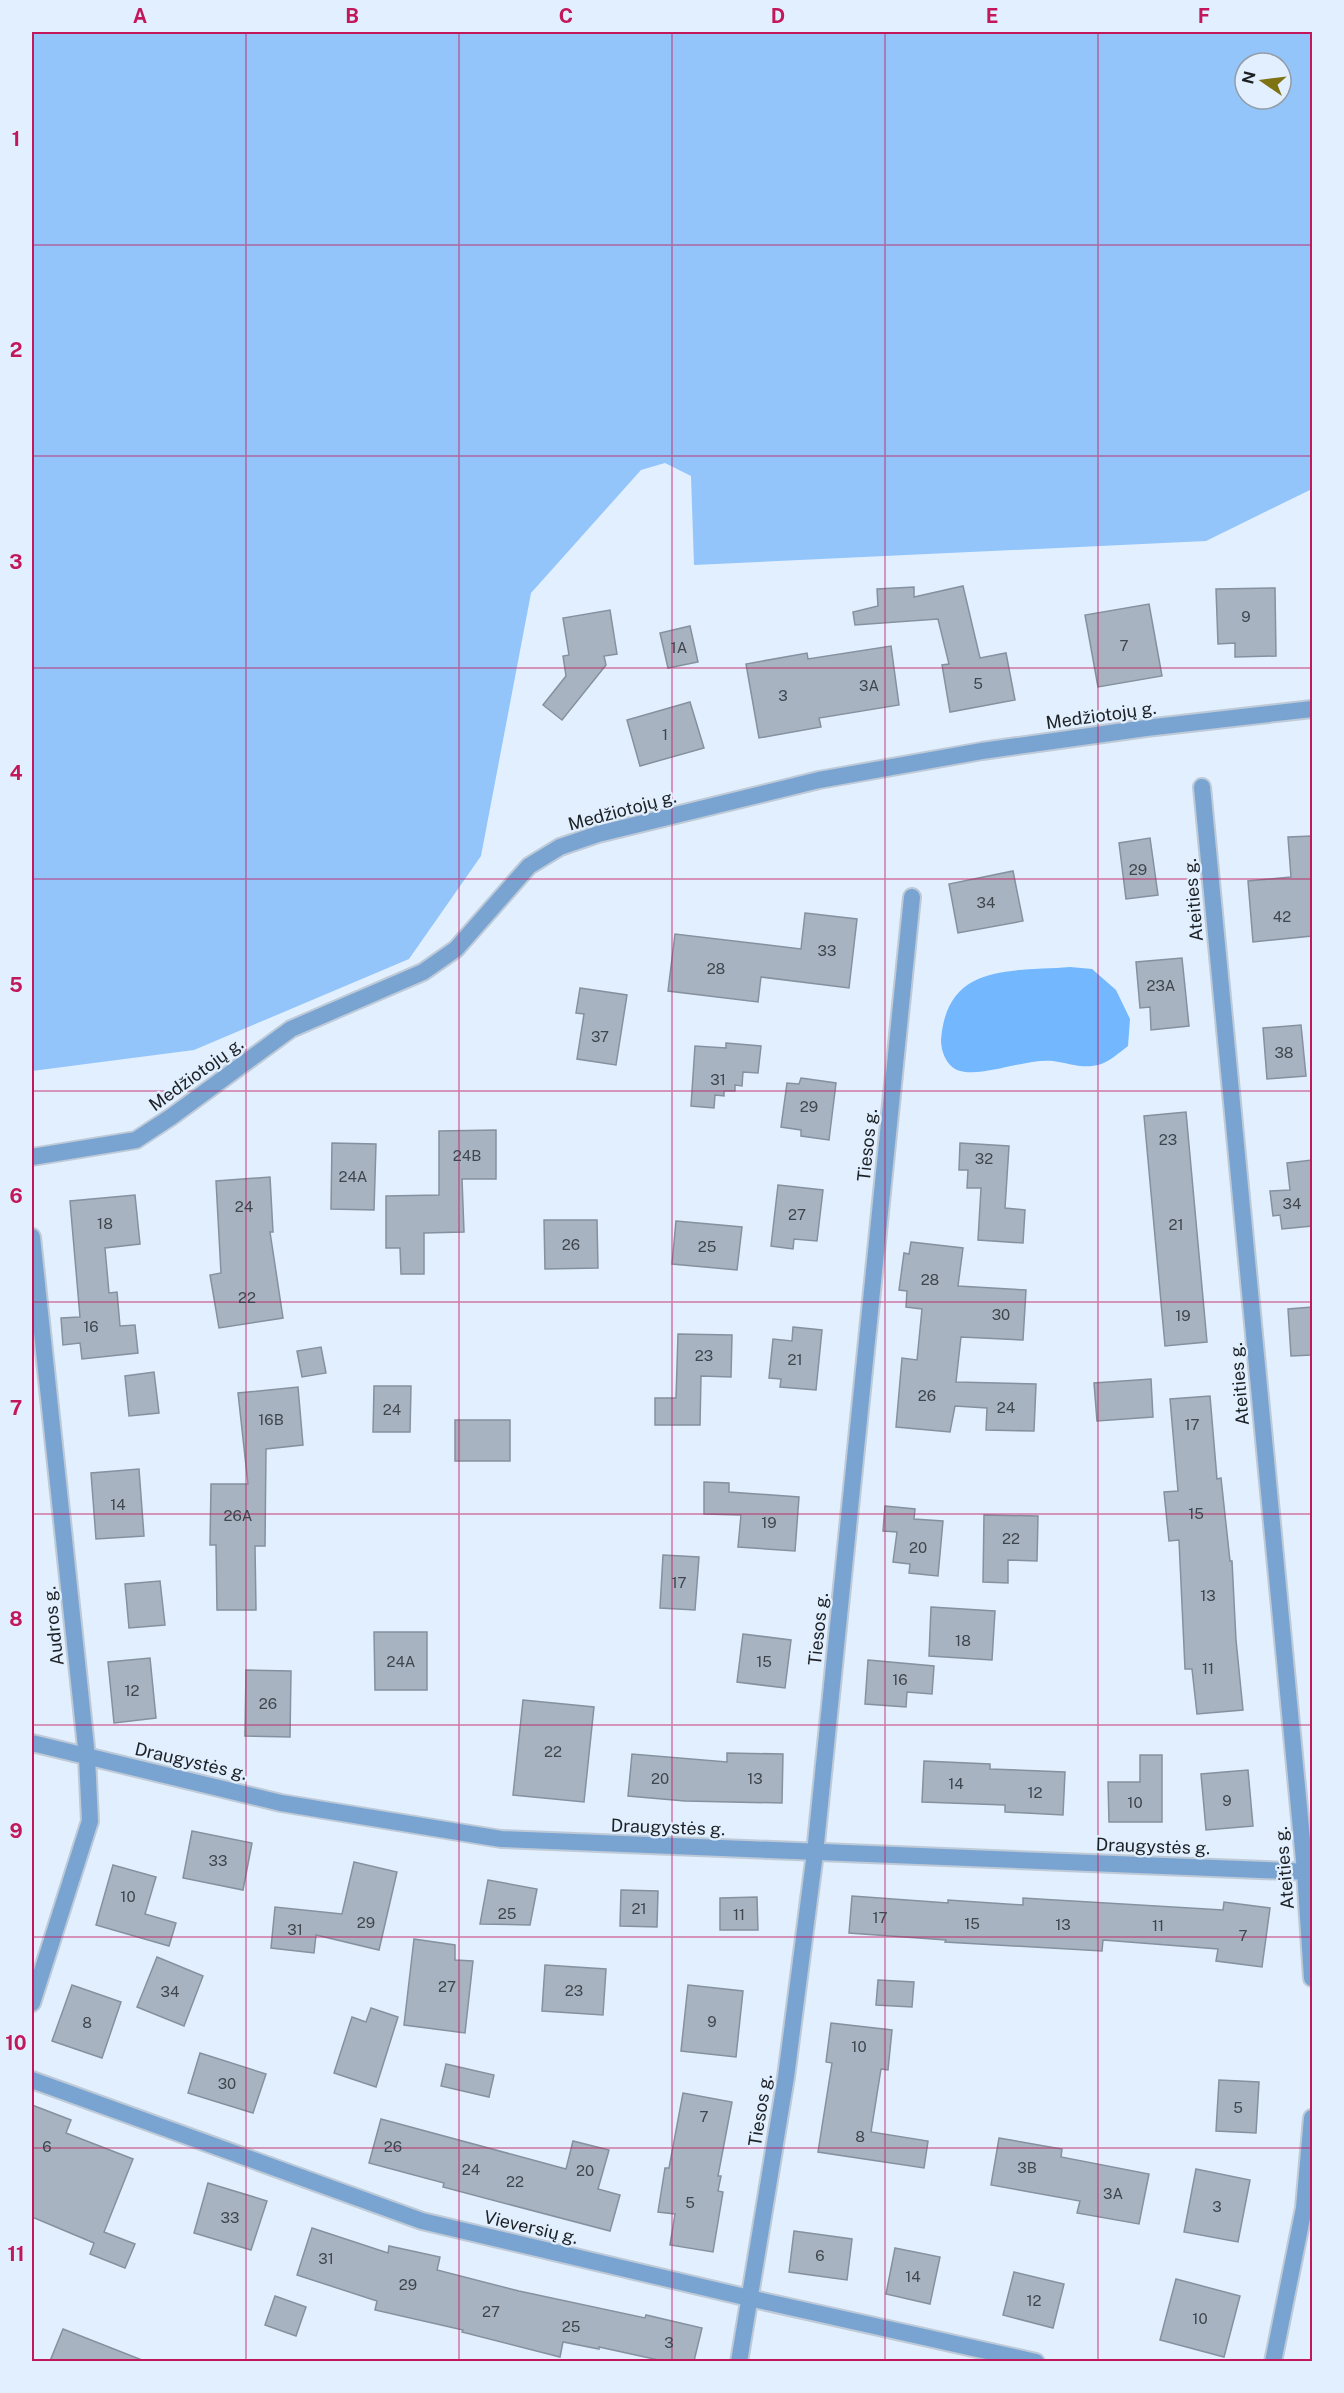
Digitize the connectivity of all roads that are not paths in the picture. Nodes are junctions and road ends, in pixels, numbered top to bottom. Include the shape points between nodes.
1 (1312, 709) edge
2 (1202, 787) dead end
3 (912, 897) dead end
4 (32, 1157) edge
5 (32, 1237) edge
6 (32, 1743) edge
7 (87, 1756) junction
8 (814, 1853) junction
9 (1309, 1872) edge
10 (1312, 1978) edge
11 (32, 2003) edge
12 (32, 2080) edge
13 (1312, 2118) edge
14 (749, 2298) junction
15 (739, 2361) edge
16 (1036, 2361) edge
17 (1273, 2361) edge

1 - 4 street, Medžiotojų g. via 981,751 819,780 598,834 560,847 529,866 456,949 423,972 291,1029 136,1140
2 - 9 street, Ateities g.
3 - 8 street, Tiesos g.
5 - 7 street, Audros g.
6 - 7 street, Draugystės g.
7 - 8 street, Draugystės g. via 281,1803 501,1839
7 - 11 street, Audros g. via 90,1821
8 - 9 street, Draugystės g.
8 - 14 street, Tiesos g. via 786,2077
9 - 10 street, Ateities g.
12 - 14 street, Vieversių g. via 422,2221
13 - 17 street via 1304,2208
14 - 15 street, Tiesos g.
14 - 16 street, Vieversių g.

